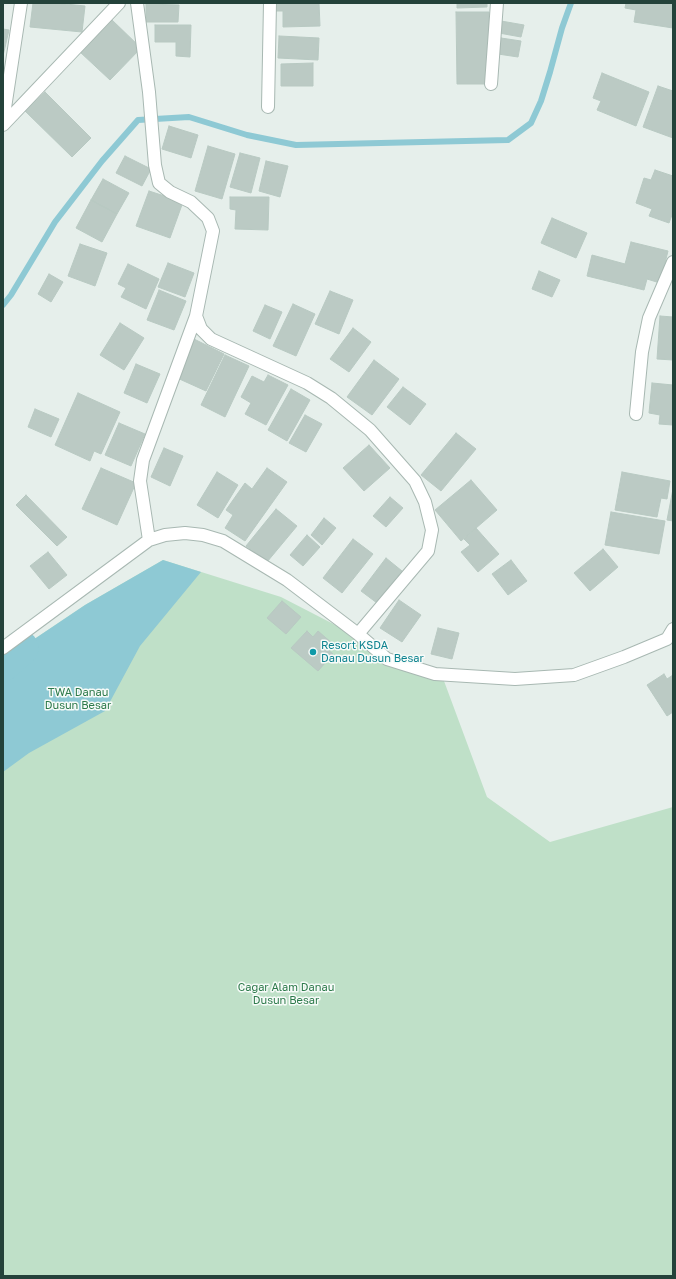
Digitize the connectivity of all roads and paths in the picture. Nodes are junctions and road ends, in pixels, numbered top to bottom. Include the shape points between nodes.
1 (21, 3) edge
2 (119, 3) edge
3 (137, 3) edge
4 (270, 3) edge
5 (497, 3) edge
6 (491, 84) dead end
7 (268, 107) dead end
8 (3, 121) edge
9 (3, 125) edge
10 (673, 262) edge
11 (196, 316) junction
12 (636, 414) dead end
13 (149, 540) junction
14 (358, 634) junction
15 (671, 638) edge
16 (3, 648) edge

1 - 8 street
2 - 9 street
3 - 11 street via 159,183 170,192 191,202 208,218 213,231
4 - 7 street
5 - 6 street
10 - 12 street via 649,318 642,352
11 - 13 street via 143,460 140,481
11 - 14 street via 201,329 210,339 307,383 331,398 370,430 416,481 425,502 432,530 428,551
13 - 14 street via 185,533 223,541 287,580
13 - 16 street
14 - 15 street via 387,659 435,674 514,679 574,675

